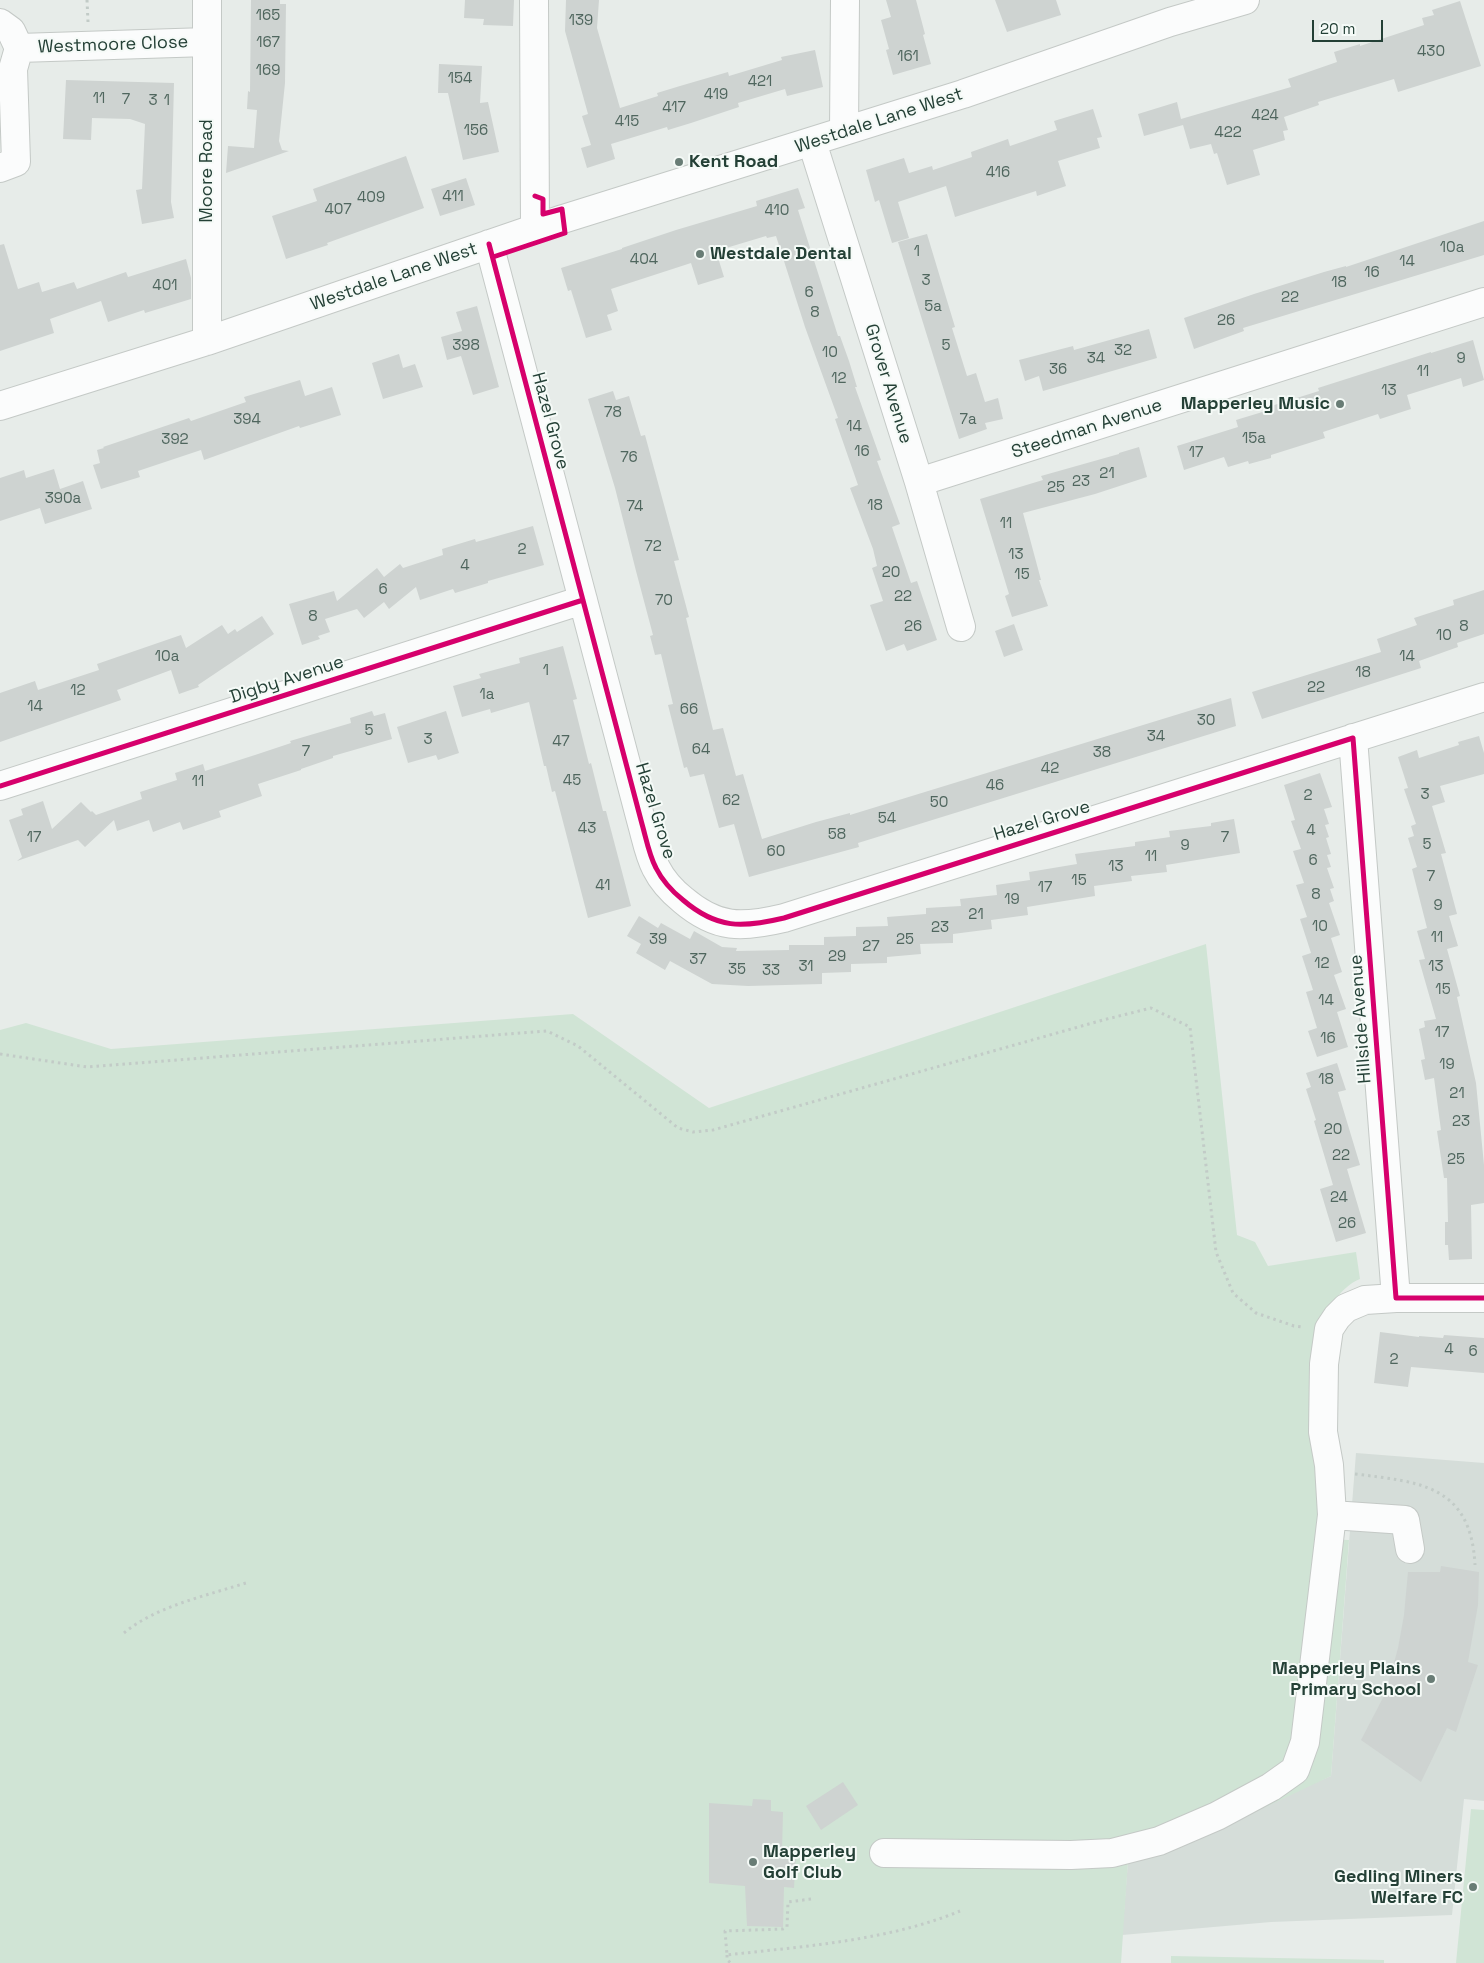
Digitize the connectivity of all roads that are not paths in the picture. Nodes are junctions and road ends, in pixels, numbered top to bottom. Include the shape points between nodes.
1 (534, 0) edge
2 (845, 0) edge
3 (1245, 0) edge
4 (1170, 11) edge
5 (0, 23) edge
6 (207, 23) edge
7 (110, 28) dead end
8 (19, 48) junction
9 (844, 131) junction
10 (812, 142) junction
11 (0, 168) edge
12 (535, 228) junction
13 (489, 244) junction
14 (1484, 302) edge
15 (207, 341) junction
16 (0, 406) edge
17 (919, 482) junction
18 (583, 600) junction
19 (961, 627) dead end
20 (1484, 696) edge
21 (1353, 738) junction
22 (0, 786) edge
23 (1396, 1298) junction
24 (1484, 1298) edge
25 (1332, 1515) junction
26 (1410, 1549) dead end
27 (884, 1853) dead end

1 - 12 street
2 - 9 street
3 - 4 street, Westdale Lane West
4 - 9 street, Westdale Lane West via 963,94
5 - 8 street, Westmoore Close via 11,31
6 - 7 street
6 - 8 street, Westmoore Close
6 - 15 street, Moore Road
8 - 11 street, Westmoore Close via 13,69 16,162
9 - 10 street, Westdale Lane West
10 - 12 street, Westdale Lane West
10 - 17 street, Grover Avenue
12 - 13 street, Westdale Lane West
13 - 15 street, Westdale Lane West
13 - 18 street, Hazel Grove
14 - 17 street, Steedman Avenue
15 - 16 street, Westdale Lane West
17 - 19 street, Grover Avenue
18 - 21 street, Hazel Grove via 656,868 676,894 699,914 725,923 756,924 784,918
18 - 22 street, Digby Avenue
20 - 21 street, Hazel Grove
21 - 23 street, Hillside Avenue
23 - 24 street
23 - 25 street via 1365,1300 1346,1308 1329,1329 1324,1364 1323,1432
25 - 26 street via 1405,1520
25 - 27 street via 1305,1742 1296,1770 1217,1816 1159,1841 1112,1853

